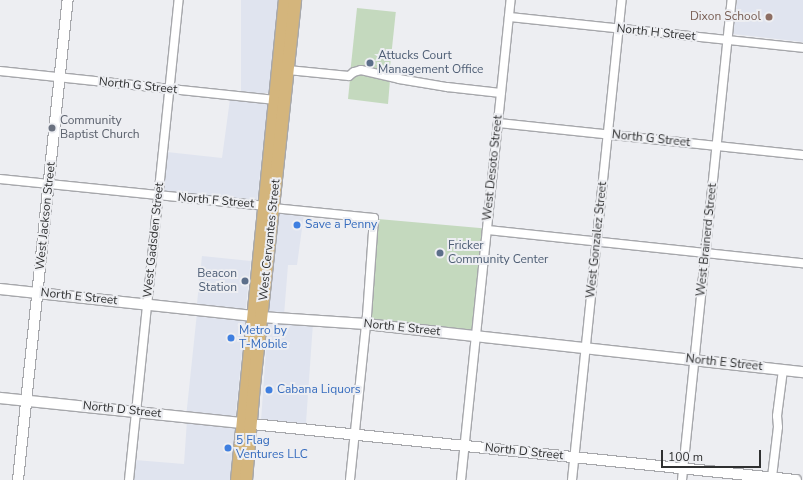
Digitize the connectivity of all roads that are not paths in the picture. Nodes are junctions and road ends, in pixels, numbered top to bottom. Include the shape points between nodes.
1 (68, 0) edge
2 (179, 0) edge
3 (285, 0) edge
4 (295, 0) edge
5 (511, 0) edge
6 (622, 0) edge
7 (732, 0) edge
8 (284, 15) junction
9 (509, 17) junction
10 (619, 29) junction
11 (728, 40) junction
12 (803, 48) edge
13 (288, 70) junction
14 (0, 72) edge
15 (60, 78) junction
16 (170, 89) junction
17 (501, 93) junction
18 (275, 100) junction
19 (498, 124) junction
20 (608, 135) junction
21 (717, 146) junction
22 (279, 154) junction
23 (803, 155) edge
24 (0, 179) edge
25 (49, 184) junction
26 (158, 196) junction
27 (268, 207) junction
28 (487, 230) junction
29 (597, 241) junction
30 (706, 253) junction
31 (803, 263) edge
32 (0, 289) edge
33 (38, 293) junction
34 (147, 304) junction
35 (257, 316) junction
36 (366, 324) junction
37 (476, 336) junction
38 (586, 349) junction
39 (694, 360) junction
40 (783, 370) junction
41 (803, 372) edge
42 (0, 398) edge
43 (27, 400) junction
44 (136, 412) junction
45 (248, 423) junction
46 (355, 434) junction
47 (465, 446) junction
48 (575, 457) junction
49 (683, 468) junction
50 (772, 477) junction
51 (18, 480) edge
52 (129, 480) edge
53 (237, 480) edge
54 (246, 480) edge
55 (350, 480) edge
56 (461, 480) edge
57 (572, 480) edge
58 (682, 480) edge
59 (796, 480) edge

1 - 15 street, West Jackson Street
2 - 16 street, West Gadsden Street
3 - 8 main road, West Cervantes Street
4 - 13 main road, West Cervantes Street
5 - 9 street, West Desoto Street
6 - 10 street, West Gonzalez Street
7 - 11 street, West Brainerd Street
8 - 13 main road via 287,23 284,63
8 - 18 main road, West Cervantes Street
9 - 10 street, North H Street
9 - 17 street, West Desoto Street
10 - 11 street, North H Street
10 - 20 street, West Gonzalez Street
11 - 12 street, North H Street
11 - 21 street, West Brainerd Street
13 - 17 street via 349,76 361,70 399,79
13 - 22 main road, West Cervantes Street
14 - 15 street, North G Street
15 - 16 street, North G Street
15 - 25 street, West Jackson Street
16 - 18 street, North G Street
16 - 26 street, West Gadsden Street
17 - 19 street, West Desoto Street
18 - 22 main road via 280,106 276,141
18 - 27 main road, West Cervantes Street
19 - 20 street, North G Street
19 - 28 street, West Desoto Street
20 - 21 street, North G Street
20 - 29 street, West Gonzalez Street
21 - 23 street, North G Street
21 - 30 street, West Brainerd Street
22 - 27 main road, West Cervantes Street
24 - 25 street, North F Street
25 - 26 street, North F Street
25 - 33 street, West Jackson Street
26 - 27 street, North F Street
26 - 34 street, West Gadsden Street
27 - 35 main road, West Cervantes Street
27 - 36 street, North F Street via 374,218
28 - 29 street
28 - 37 street, West Desoto Street
29 - 30 street
29 - 38 street, West Gonzalez Street
30 - 31 street
30 - 39 street, West Brainerd Street
32 - 33 street, North E Street
33 - 34 street, North E Street
33 - 43 street, West Jackson Street
34 - 35 street, North E Street
34 - 44 street, West Gadsden Street
35 - 36 street, North E Street
35 - 45 main road, West Cervantes Street via 254,385
36 - 37 street, North E Street
36 - 46 street
37 - 38 street, North E Street
37 - 47 street, West Desoto Street
38 - 39 street, North E Street
38 - 48 street, West Gonzalez Street
39 - 40 street, North E Street
39 - 49 street, West Brainerd Street
40 - 41 street, North E Street
40 - 50 street
42 - 43 street, North D Street
43 - 44 street, North D Street
43 - 51 street, West Jackson Street
44 - 45 street, North D Street
44 - 52 street, West Gadsden Street
45 - 46 street, North D Street
45 - 53 main road, West Cervantes Street
45 - 54 main road, West Cervantes Street
46 - 47 street, North D Street
46 - 55 street
47 - 48 street, North D Street
47 - 56 street, West Desoto Street
48 - 49 street, North D Street
48 - 57 street, West Gonzalez Street
49 - 50 street, North D Street
49 - 58 street, West Brainerd Street
50 - 59 street, North D Street

